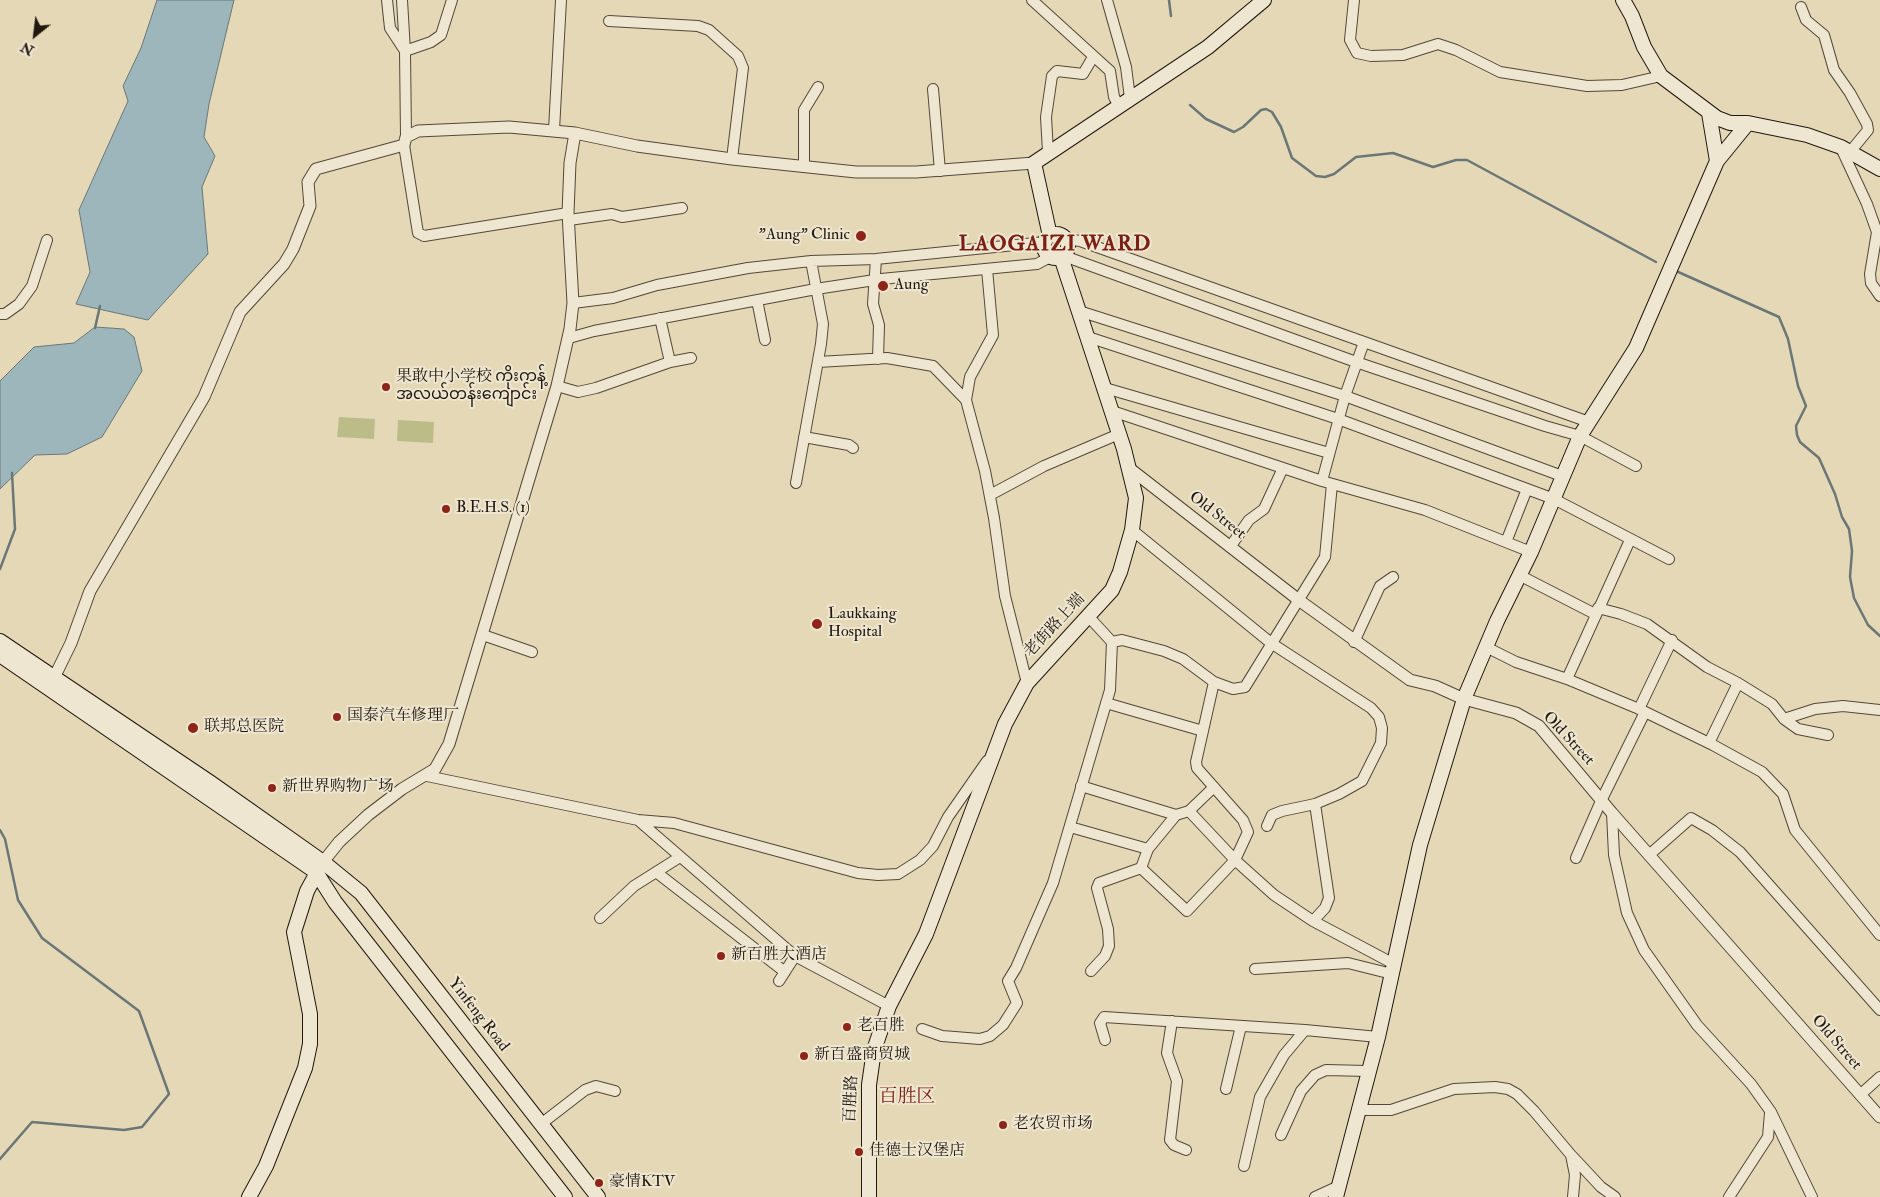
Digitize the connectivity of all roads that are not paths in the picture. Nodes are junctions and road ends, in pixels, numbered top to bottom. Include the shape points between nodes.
1 (387, 0) edge
2 (402, 0) edge
3 (452, 0) edge
4 (561, 0) edge
5 (1032, 0) edge
6 (1107, 0) edge
7 (1264, 0) edge
8 (1354, 0) edge
9 (1623, 0) edge
10 (1801, 7) dead end
11 (609, 21) dead end
12 (405, 50) junction
13 (1093, 57) junction
14 (1661, 76) junction
15 (818, 87) dead end
16 (933, 89) dead end
17 (1124, 102) junction
18 (1709, 113) junction
19 (1748, 124) junction
20 (554, 130) junction
21 (575, 133) junction
22 (405, 141) junction
23 (1846, 149) junction
24 (1048, 152) junction
25 (732, 159) junction
26 (1717, 161) junction
27 (1034, 163) junction
28 (804, 167) junction
29 (1880, 169) edge
30 (940, 171) junction
31 (682, 208) dead end
32 (569, 217) junction
33 (1047, 239) junction
34 (1066, 239) junction
35 (47, 240) dead end
36 (1058, 257) junction
37 (876, 260) junction
38 (811, 261) junction
39 (987, 269) junction
40 (873, 280) junction
41 (816, 289) junction
42 (1880, 296) edge
43 (757, 300) junction
44 (573, 303) junction
45 (1079, 311) junction
46 (0, 314) edge
47 (660, 318) junction
48 (1088, 337) junction
49 (568, 338) junction
50 (765, 340) dead end
51 (1364, 342) junction
52 (691, 358) dead end
53 (878, 359) junction
54 (670, 362) junction
55 (818, 362) junction
56 (1356, 362) junction
57 (557, 386) junction
58 (1105, 388) junction
59 (1344, 396) junction
60 (966, 400) junction
61 (1112, 411) junction
62 (1338, 419) junction
63 (1589, 422) junction
64 (1120, 434) junction
65 (1580, 436) junction
66 (804, 437) junction
67 (852, 448) dead end
68 (1329, 454) junction
69 (1636, 466) dead end
70 (1129, 468) junction
71 (1284, 468) junction
72 (1562, 476) junction
73 (1327, 482) junction
74 (796, 483) dead end
75 (1527, 489) junction
76 (990, 495) junction
77 (1554, 499) junction
78 (1132, 530) junction
79 (1630, 540) junction
80 (1506, 542) junction
81 (1230, 547) junction
82 (1531, 552) junction
83 (1669, 558) dead end
84 (1519, 575) junction
85 (1393, 577) dead end
86 (1300, 601) junction
87 (1596, 611) junction
88 (1088, 616) junction
89 (482, 635) junction
90 (1672, 640) junction
91 (0, 641) edge
92 (1112, 642) junction
93 (1354, 642) junction
94 (1271, 643) junction
95 (1488, 648) junction
96 (532, 652) dead end
97 (0, 655) edge
98 (1567, 679) junction
99 (52, 682) junction
100 (1214, 682) junction
101 (1738, 682) junction
102 (1027, 683) junction
103 (1464, 699) junction
104 (1106, 703) junction
105 (1880, 710) edge
106 (1642, 711) junction
107 (1784, 719) junction
108 (1203, 732) junction
109 (1828, 735) dead end
110 (1709, 742) junction
111 (994, 750) junction
112 (427, 776) junction
113 (1081, 786) junction
114 (1214, 787) junction
115 (1601, 801) junction
116 (1315, 804) junction
117 (1189, 811) junction
118 (1612, 813) junction
119 (1176, 815) junction
120 (638, 820) junction
121 (1267, 826) dead end
122 (1070, 827) junction
123 (1148, 849) junction
124 (1649, 855) junction
125 (680, 857) junction
126 (1576, 858) dead end
127 (1235, 860) junction
128 (320, 867) junction
129 (1141, 868) junction
130 (656, 872) junction
131 (600, 918) dead end
132 (1313, 921) junction
133 (1880, 935) edge
134 (795, 956) junction
135 (1255, 969) dead end
136 (1393, 969) junction
137 (1091, 971) dead end
138 (785, 972) junction
139 (779, 981) dead end
140 (889, 1006) junction
141 (1880, 1010) edge
142 (1172, 1021) junction
143 (1241, 1026) junction
144 (922, 1030) dead end
145 (1305, 1030) junction
146 (1378, 1037) junction
147 (1105, 1040) dead end
148 (1367, 1071) junction
149 (1880, 1078) edge
150 (1226, 1089) dead end
151 (615, 1091) dead end
152 (1860, 1095) junction
153 (1358, 1110) junction
154 (1771, 1112) junction
155 (1880, 1117) edge
156 (541, 1124) junction
157 (1281, 1135) dead end
158 (1186, 1150) dead end
159 (1571, 1155) junction
160 (1244, 1166) dead end
161 (1338, 1191) edge
162 (250, 1197) edge
163 (565, 1197) edge
164 (598, 1197) edge
165 (869, 1197) edge
166 (1315, 1197) edge
167 (1573, 1197) edge
168 (1615, 1197) edge
169 (1729, 1197) edge
170 (1812, 1197) edge

1 - 12 street via 390,28
2 - 12 street
3 - 12 street via 441,35 431,42
4 - 20 street
5 - 13 street
6 - 17 street via 1126,67
7 - 17 main road via 1208,47
8 - 14 street via 1350,40 1357,53 1395,56 1438,44 1500,72 1587,86 1622,85
9 - 14 main road
10 - 23 street via 1806,20 1824,35 1834,70 1867,124 1868,130
11 - 25 street via 698,26 708,30 738,56 743,68
12 - 22 street
13 - 17 street via 1110,70 1114,97
13 - 24 street via 1083,74 1057,71 1052,76 1046,117
14 - 18 main road
15 - 28 street via 804,110
16 - 30 street
17 - 24 main road
18 - 19 main road via 1730,124
18 - 26 main road
19 - 23 main road via 1798,133
19 - 26 main road
20 - 21 street
20 - 22 street via 509,127 418,131
21 - 25 street via 637,146
21 - 32 street via 570,163
22 - 32 street via 418,233 424,236
22 - 99 street via 316,169 308,182 310,206 293,249 284,264 240,312 204,397 90,591
23 - 29 main road
23 - 42 street via 1877,232 1870,274 1871,283
24 - 27 main road
25 - 28 street
26 - 63 main road via 1636,348
27 - 30 street
27 - 33 main road
28 - 30 street via 856,172
31 - 32 street via 622,217 612,214
32 - 44 street
33 - 34 main road via 1058,234
33 - 36 main road via 1045,252
33 - 37 street
34 - 36 main road via 1068,248
34 - 51 street via 1080,241
35 - 46 street via 32,286 19,304
36 - 39 street via 1036,264
36 - 45 main road, 老街路上端
36 - 56 street
37 - 38 street
37 - 40 street
38 - 41 street
38 - 44 street via 748,268 658,285 613,298
39 - 40 street
39 - 60 street via 993,335 970,377
40 - 41 street
40 - 53 street via 873,304 879,325
41 - 43 street
41 - 55 street via 823,324
43 - 47 street
43 - 50 street
44 - 49 street
45 - 48 main road, 老街路上端
45 - 59 street
47 - 49 street
47 - 54 street
48 - 58 main road, 老街路上端
48 - 62 street
49 - 57 street
51 - 56 street
51 - 63 street
52 - 54 street
53 - 55 street
53 - 60 street via 933,366
54 - 57 street via 578,392
55 - 66 street
56 - 59 street
56 - 65 street
57 - 89 street
58 - 61 main road, 老街路上端
58 - 68 street
59 - 62 street
59 - 72 street
60 - 76 street
61 - 64 main road, 老街路上端
61 - 71 street
62 - 68 street
62 - 75 street
63 - 65 main road
64 - 70 main road, 老街路上端
64 - 76 street via 1038,469
65 - 69 street
65 - 72 main road
66 - 67 street via 847,444
66 - 74 street
68 - 73 street
70 - 78 main road, 老街路上端 via 1136,498
70 - 81 street, Old Street
71 - 73 street
71 - 81 street via 1264,510 1249,520
72 - 77 main road
73 - 80 street via 1425,510
73 - 86 street via 1325,557
75 - 77 street
75 - 80 street
76 - 102 street via 1005,596
77 - 79 street
77 - 82 main road
78 - 88 main road, 老街路上端 via 1112,590
78 - 94 street
79 - 83 street
79 - 87 street
80 - 82 street
81 - 86 street, Old Street
82 - 84 main road
84 - 87 street
84 - 95 main road
85 - 93 street via 1380,586
86 - 93 street, Old Street
86 - 94 street
87 - 90 street via 1621,614 1648,624
87 - 98 street
88 - 92 street
88 - 102 main road, 老街路上端
89 - 96 street
89 - 112 street via 450,744
90 - 101 street via 1707,667
90 - 106 street
91 - 99 main road
92 - 100 street via 1122,640 1164,651 1183,659
92 - 104 street via 1112,668
93 - 103 street, Old Street via 1410,680 1435,686
94 - 100 street via 1245,687 1233,689
94 - 116 street via 1371,708 1379,717 1381,743 1362,781
95 - 98 street via 1516,662
95 - 103 main road
97 - 99 main road
98 - 106 street
99 - 128 main road, Yinfeng Road
100 - 108 street
101 - 107 street via 1772,704
101 - 110 street
102 - 111 main road, 老街路上端
103 - 115 street, Old Street via 1516,713 1538,726
103 - 136 main road via 1420,844
104 - 108 street
104 - 113 street
105 - 107 street via 1843,706 1815,709
106 - 110 street
106 - 115 street
107 - 109 street via 1798,728
108 - 114 street via 1197,768
110 - 133 street via 1762,772 1783,794 1795,830
111 - 120 street via 932,846 920,860 898,874 858,873 674,823
111 - 140 main road, 老街路上端 via 926,934
112 - 120 street
112 - 128 street via 402,788 368,815 339,842
113 - 119 street
113 - 122 street
114 - 117 street
114 - 127 street via 1247,827 1248,832
115 - 118 street, Old Street
115 - 126 street
116 - 121 street via 1282,811 1272,816
116 - 132 street via 1329,898
117 - 119 street
117 - 127 street
118 - 124 street, Old Street
118 - 154 street via 1614,855 1627,913 1644,950 1697,1025 1751,1084
119 - 123 street
120 - 125 street
122 - 123 street
122 - 144 street via 1053,883 1008,981 1017,1003 1011,1013 990,1036 980,1039 942,1036
123 - 129 street
124 - 141 street via 1691,818 1712,830 1740,852
124 - 152 street, Old Street
125 - 130 street
125 - 134 street
127 - 129 street via 1187,911
127 - 132 street via 1274,895
128 - 156 main road, Yinfeng Road via 361,893
128 - 162 main road via 307,891 294,932 310,1014 306,1068
128 - 163 main road via 335,902
129 - 137 street via 1099,883 1097,888 1109,946
130 - 131 street via 634,886
130 - 138 street
132 - 136 street
134 - 138 street
134 - 140 street
135 - 136 street via 1348,963
136 - 146 main road
138 - 139 street
140 - 165 main road, 百胜路 via 874,1050 869,1084
142 - 143 street
142 - 147 street via 1104,1017 1100,1023
142 - 158 street via 1167,1053 1177,1081 1170,1140
143 - 145 street
143 - 150 street
145 - 146 street
145 - 160 street via 1275,1068 1260,1097
146 - 148 main road
148 - 153 main road
148 - 157 street via 1326,1070 1315,1075 1301,1091
149 - 152 street
151 - 156 street via 596,1086 585,1090
152 - 155 street, Old Street
153 - 159 street via 1392,1110 1454,1089 1508,1089 1534,1111
153 - 161 main road
154 - 169 street via 1768,1137
154 - 170 street
156 - 164 main road, Yinfeng Road
159 - 167 street via 1575,1175
159 - 168 street
161 - 166 street

